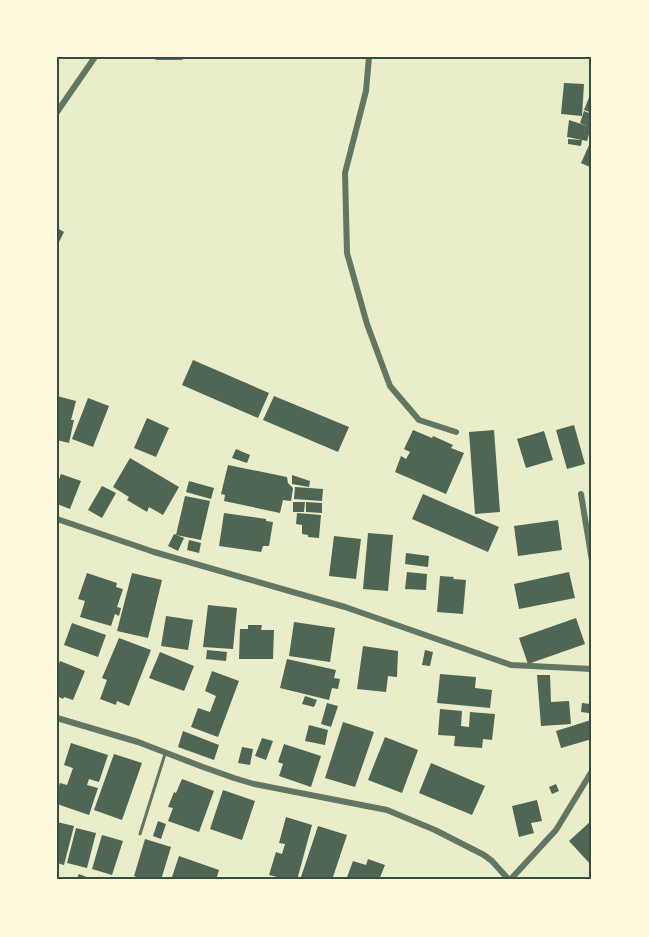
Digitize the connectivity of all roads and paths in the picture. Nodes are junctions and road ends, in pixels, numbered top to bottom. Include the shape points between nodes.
1 (95, 57) edge
2 (157, 57) edge
3 (181, 57) edge
4 (369, 57) edge
5 (57, 112) edge
6 (456, 432) dead end
7 (581, 494) dead end
8 (57, 519) edge
9 (592, 561) edge
10 (592, 669) edge
11 (57, 718) edge
12 (165, 752) junction
13 (592, 771) edge
14 (140, 834) dead end
15 (510, 880) edge

1 - 5 street
2 - 3 street
4 - 6 street via 366,91 345,173 347,253 390,386 419,420
7 - 9 street
8 - 10 street via 154,552 345,607 512,665
11 - 12 street
12 - 14 lane
12 - 15 street via 254,784 387,810 484,855
13 - 15 street via 556,830

